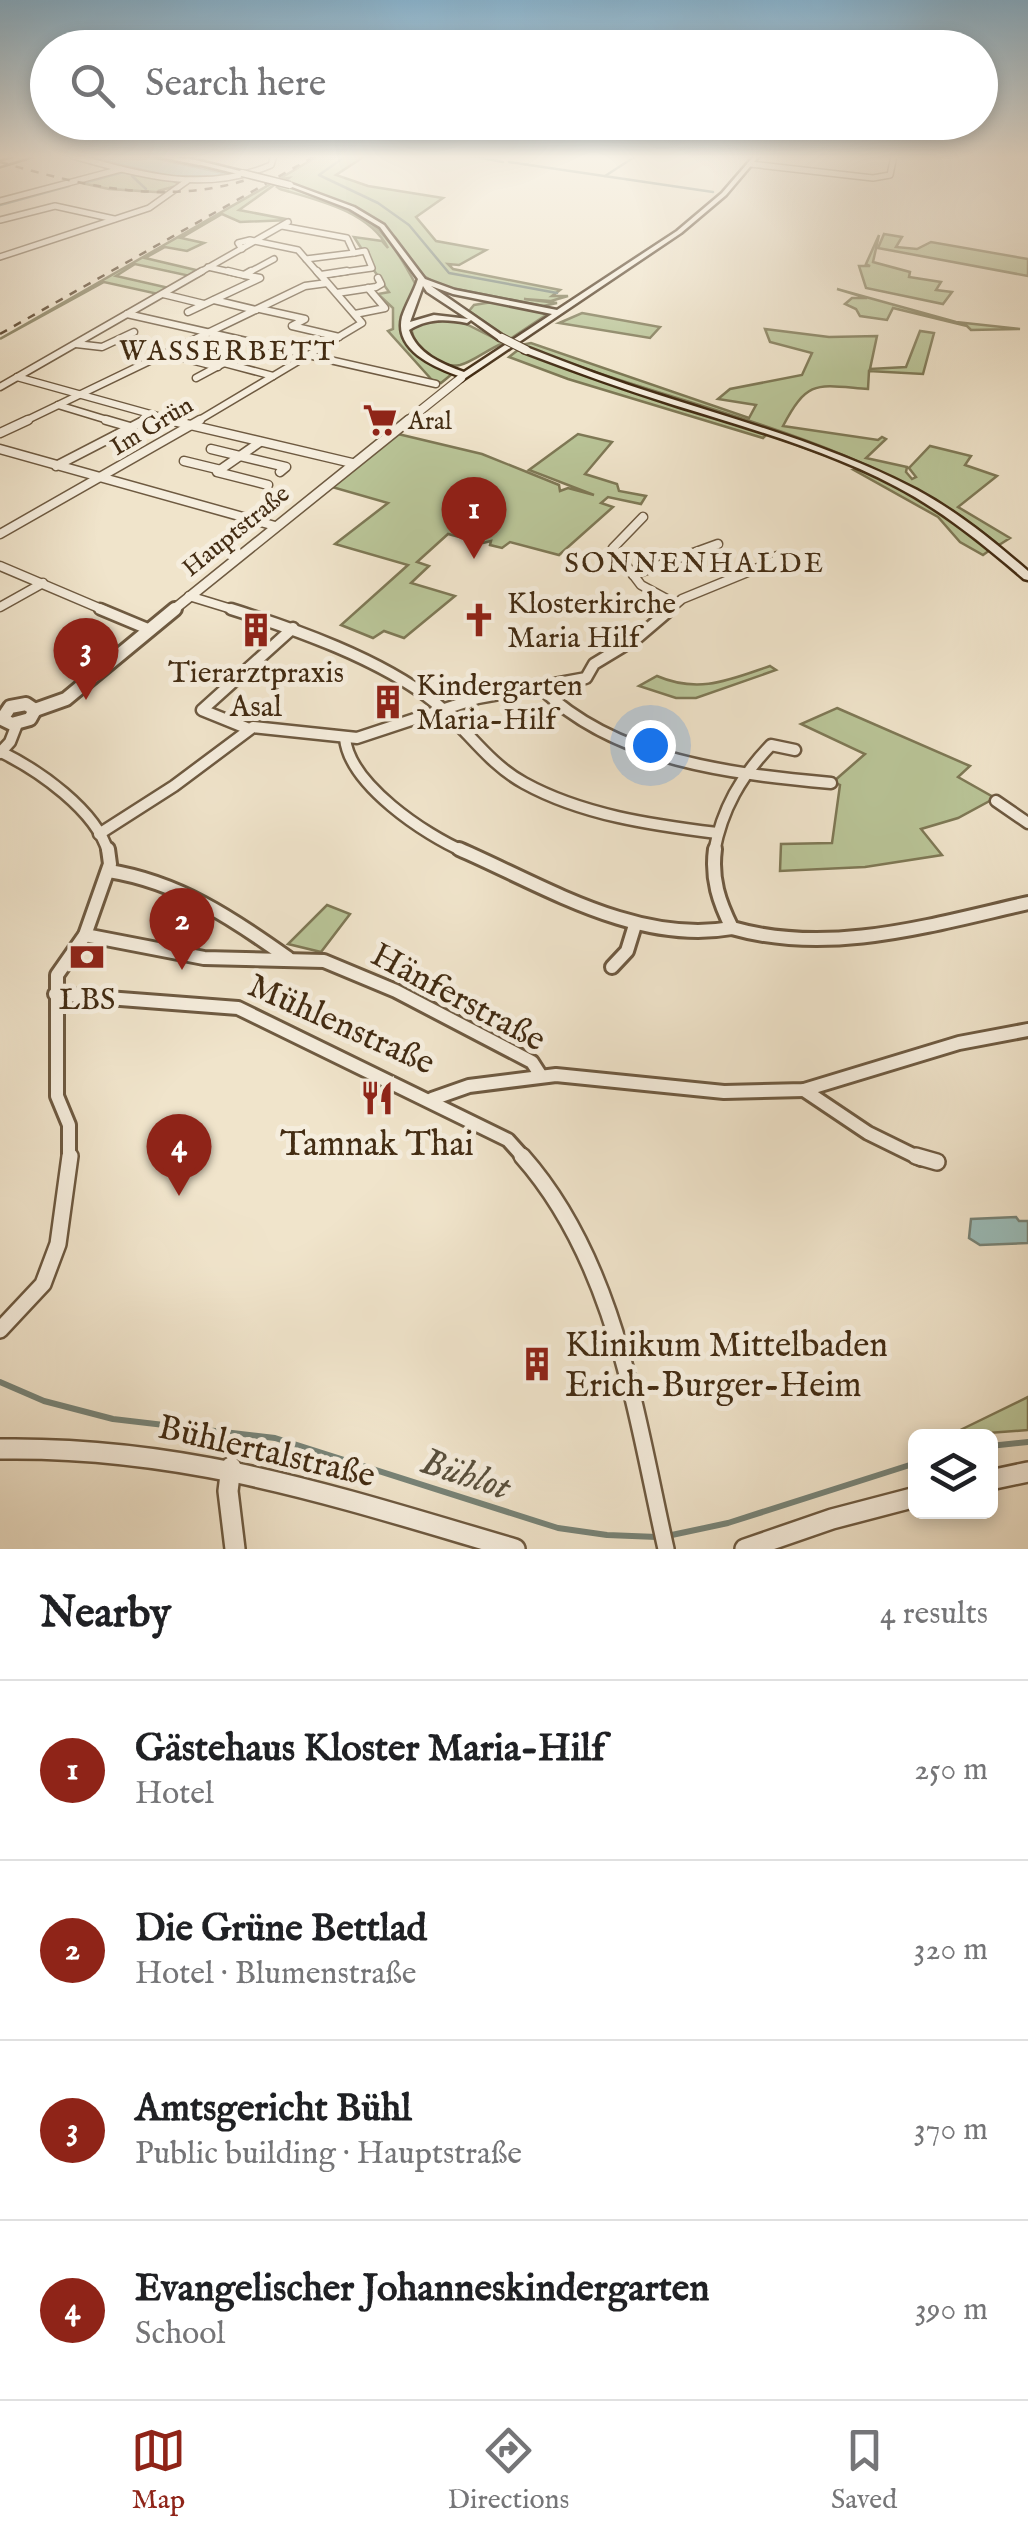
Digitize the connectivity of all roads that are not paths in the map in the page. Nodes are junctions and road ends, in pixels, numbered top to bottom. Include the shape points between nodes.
1 (90, 228) edge
2 (277, 228) edge
3 (301, 228) edge
4 (382, 228) edge
5 (684, 228) edge
6 (322, 234) junction
7 (254, 241) junction
8 (294, 248) junction
9 (354, 253) junction
10 (0, 258) edge
11 (274, 259) dead end
12 (306, 259) junction
13 (208, 267) junction
14 (247, 275) junction
15 (321, 275) junction
16 (378, 278) dead end
17 (420, 279) junction
18 (327, 283) junction
19 (368, 288) junction
20 (337, 292) junction
21 (162, 294) junction
22 (214, 300) junction
23 (574, 303) junction
24 (204, 304) junction
25 (542, 307) junction
26 (258, 309) junction
27 (188, 312) dead end
28 (560, 313) junction
29 (127, 314) junction
30 (315, 314) dead end
31 (355, 314) junction
32 (305, 319) junction
33 (470, 321) junction
34 (405, 329) junction
35 (134, 332) dead end
36 (210, 333) junction
37 (340, 337) junction
38 (75, 344) junction
39 (166, 354) junction
40 (308, 356) junction
41 (490, 359) junction
42 (435, 363) junction
43 (451, 366) junction
44 (218, 367) junction
45 (466, 375) junction
46 (273, 376) junction
47 (17, 377) junction
48 (196, 378) dead end
49 (436, 384) dead end
50 (0, 387) edge
51 (81, 395) junction
52 (58, 405) junction
53 (154, 415) junction
54 (191, 425) junction
55 (131, 427) junction
56 (0, 432) edge
57 (260, 442) junction
58 (0, 449) edge
59 (211, 449) dead end
60 (240, 456) junction
61 (184, 461) dead end
62 (352, 464) junction
63 (55, 466) junction
64 (221, 470) junction
65 (280, 472) dead end
66 (101, 479) junction
67 (268, 485) dead end
68 (643, 516) dead end
69 (274, 526) junction
70 (0, 534) edge
71 (718, 544) dead end
72 (777, 556) dead end
73 (0, 566) edge
74 (633, 575) junction
75 (1028, 577) edge
76 (43, 583) junction
77 (189, 596) junction
78 (676, 604) junction
79 (0, 607) edge
80 (294, 628) junction
81 (148, 629) junction
82 (542, 688) junction
83 (441, 708) junction
84 (35, 710) junction
85 (1, 716) edge
86 (17, 724) junction
87 (249, 729) junction
88 (345, 738) junction
89 (795, 750) dead end
90 (0, 752) edge
91 (744, 774) junction
92 (831, 783) dead end
93 (996, 801) dead end
94 (1028, 824) edge
95 (98, 834) junction
96 (717, 834) junction
97 (109, 872) junction
98 (1028, 903) edge
99 (636, 925) junction
100 (732, 928) junction
101 (85, 935) junction
102 (288, 958) junction
103 (612, 967) dead end
104 (55, 994) junction
105 (1028, 1030) edge
106 (542, 1076) junction
107 (804, 1090) junction
108 (432, 1099) junction
109 (937, 1162) dead end
110 (0, 1330) edge
111 (0, 1449) edge
112 (231, 1467) junction
113 (1028, 1472) edge
114 (998, 1478) edge
115 (908, 1498) edge
116 (235, 1549) edge
117 (515, 1549) edge
118 (666, 1549) edge
119 (746, 1549) edge

1 - 10 street
2 - 7 street
3 - 6 street
4 - 17 main road, bridge
5 - 23 main road
6 - 8 street
6 - 9 street via 346,238
7 - 8 street
7 - 13 street
8 - 12 street
9 - 12 street
9 - 15 street via 365,251 372,268
11 - 14 street
12 - 15 street
13 - 14 street
13 - 21 street
14 - 22 street via 260,278
15 - 18 street
16 - 19 street via 381,284
17 - 25 main road via 454,292
17 - 33 main road
17 - 34 main road
18 - 20 street
18 - 26 street
19 - 20 street
19 - 31 street, Im Grün via 385,308
20 - 31 street
21 - 24 street
21 - 29 street
22 - 24 street
22 - 26 street
23 - 25 main road
23 - 28 main road
24 - 27 street
25 - 28 main road
26 - 32 street
26 - 36 street
28 - 33 main road via 489,301 466,307
28 - 41 main road
29 - 36 street
29 - 38 street
30 - 32 street
31 - 37 street, Im Grün via 362,323
32 - 37 street via 289,328
33 - 34 main road via 434,317
33 - 75 main road, bridge via 526,350 827,451 913,490
34 - 42 main road via 412,345
35 - 38 street via 97,348
36 - 39 street
36 - 40 street
37 - 40 street, Im Grün
38 - 47 street
39 - 44 street
39 - 51 street
40 - 46 street, Im Grün
40 - 49 street
41 - 43 main road
41 - 45 main road
42 - 43 main road
42 - 45 main road
43 - 45 main road
44 - 46 street
44 - 48 street
45 - 62 street, Hauptstraße
46 - 54 street, Im Grün
47 - 50 street
47 - 51 street
51 - 52 street
51 - 53 street
52 - 55 street
52 - 56 street
53 - 54 street
53 - 55 street
54 - 57 street
54 - 66 street, Im Grün
55 - 63 street
57 - 60 street
57 - 62 street
58 - 63 street
59 - 60 street
60 - 64 street
60 - 65 street via 286,466
61 - 64 street
62 - 69 street, Hauptstraße
63 - 66 street
64 - 67 street
66 - 69 street
66 - 70 street, Im Grün
68 - 74 street via 613,548
69 - 77 street, Hauptstraße
71 - 74 street
72 - 78 street
73 - 76 street
74 - 78 street
76 - 79 street
76 - 81 street
77 - 80 street
77 - 81 street, Hauptstraße
78 - 82 street via 594,664 586,678
80 - 83 street
80 - 87 street via 202,710
81 - 84 street, Hauptstraße via 66,698
82 - 83 street
82 - 91 street via 592,727
83 - 88 street
83 - 96 street via 494,764 526,784 632,820
84 - 85 street, Hauptstraße via 16,705
84 - 86 street, Hauptstraße
85 - 86 street, Hauptstraße
86 - 90 street, Hauptstraße
87 - 88 street
87 - 95 street
88 - 99 street via 346,750 388,806 416,828
89 - 91 street via 771,745
90 - 95 street via 38,770
91 - 92 street
91 - 96 street
93 - 94 street
95 - 97 street via 107,846
96 - 100 street via 714,896
97 - 101 street
97 - 102 street, Hänferstraße via 168,885
98 - 100 street via 856,936 777,939
99 - 100 street via 675,933
99 - 103 street via 627,951
101 - 102 street via 204,958
101 - 104 street via 58,975
102 - 106 street, Hänferstraße via 324,961 369,978 532,1062
104 - 108 street, Mühlenstraße via 238,1008
104 - 110 street via 57,1096 71,1147 58,1244 43,1284
105 - 107 street, Hänferstraße via 960,1043
106 - 107 street, Hänferstraße via 724,1092
106 - 108 street, Mühlenstraße via 469,1086
107 - 109 street via 868,1133
108 - 118 street via 508,1140 539,1172 570,1222 617,1349
111 - 112 street, Bühlertalstraße via 102,1449
112 - 116 street
112 - 117 street, Bühlertalstraße
113 - 114 street
115 - 119 street

